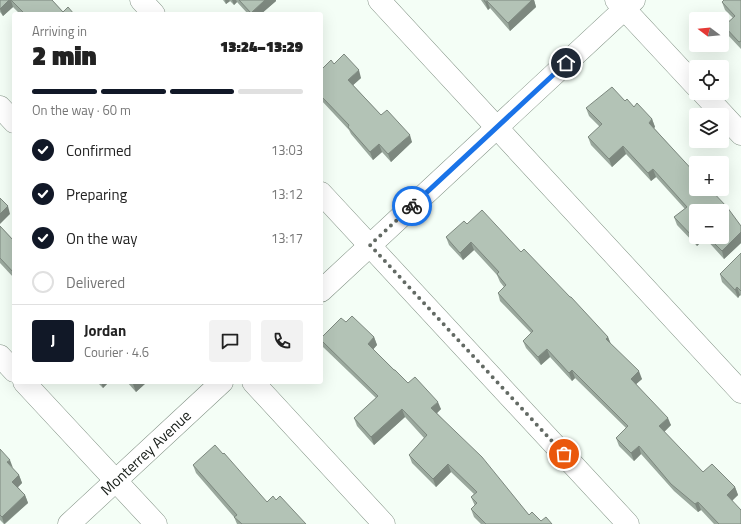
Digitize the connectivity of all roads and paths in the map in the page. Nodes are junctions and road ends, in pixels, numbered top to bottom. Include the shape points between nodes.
1 (141, 0) edge
2 (379, 0) edge
3 (625, 3) edge
4 (152, 12) edge
5 (689, 78) edge
6 (709, 100) edge
7 (0, 107) edge
8 (12, 120) edge
9 (497, 128) junction
10 (741, 134) edge
11 (323, 194) edge
12 (370, 245) junction
13 (323, 289) edge
14 (0, 356) edge
15 (12, 369) edge
16 (26, 384) edge
17 (220, 384) edge
18 (256, 384) edge
19 (741, 392) edge
20 (116, 481) junction
21 (69, 524) edge
22 (156, 524) edge
23 (384, 524) edge
24 (628, 524) edge

1 - 4 street
2 - 9 street
3 - 5 street
3 - 9 street
6 - 10 street
7 - 8 street
9 - 12 street
9 - 19 street
11 - 12 street
12 - 13 street
12 - 24 street
14 - 15 street
16 - 20 street
17 - 20 street, Monterrey Avenue
18 - 23 street
20 - 21 street, Monterrey Avenue
20 - 22 street

